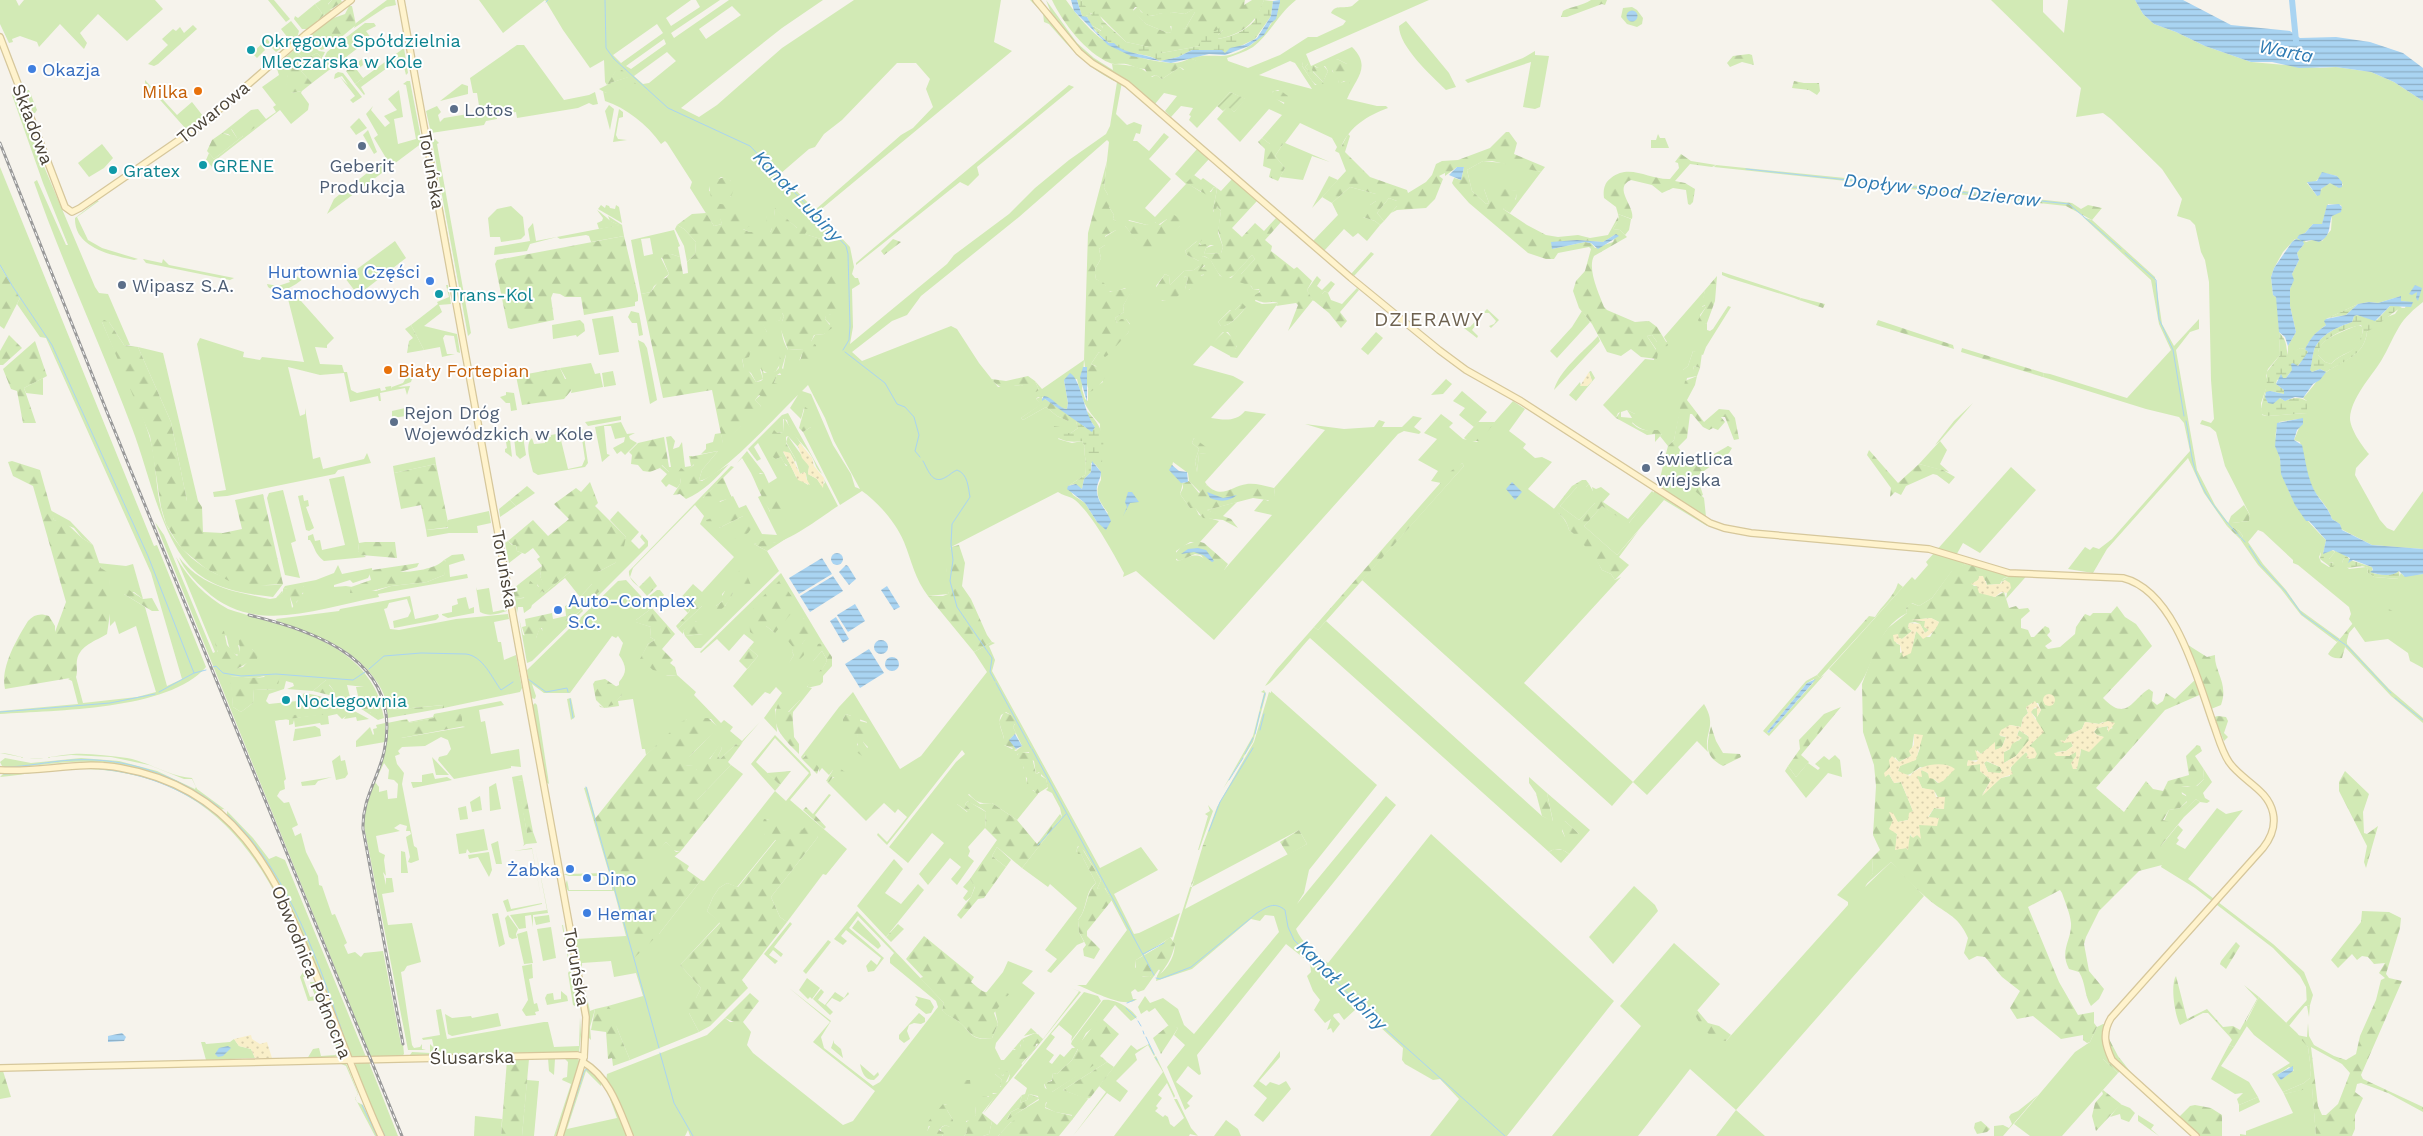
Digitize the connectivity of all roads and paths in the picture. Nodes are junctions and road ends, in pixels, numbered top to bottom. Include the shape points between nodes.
1 (350, 0) edge
2 (401, 0) edge
3 (1036, 0) edge
4 (0, 37) edge
5 (68, 210) joint
6 (0, 770) edge
7 (348, 1059) junction
8 (584, 1059) junction
9 (0, 1068) edge
10 (381, 1136) edge
11 (560, 1136) edge
12 (630, 1136) edge
13 (2196, 1136) edge

1 - 5 street, Towarowa via 205,122 80,208 72,212
2 - 8 street, Toruńska via 584,1004 587,1031
3 - 13 street via 1079,52 1120,79 1439,350 1710,523 1751,534 1929,548 2008,572 2123,578 2149,591 2178,632 2229,761 2267,798 2274,814 2274,829 2263,848 2111,1018 2105,1031 2105,1046 2112,1060
4 - 5 street, Składowa via 44,156
6 - 7 street, Obwodnica Północna via 83,764 122,768 170,783 217,811 253,848 276,883 300,934
7 - 8 street, Ślusarska via 577,1055
7 - 9 street, Ślusarska
7 - 10 street, Obwodnica Północna
8 - 11 street, Toruńska
8 - 12 street via 609,1087

